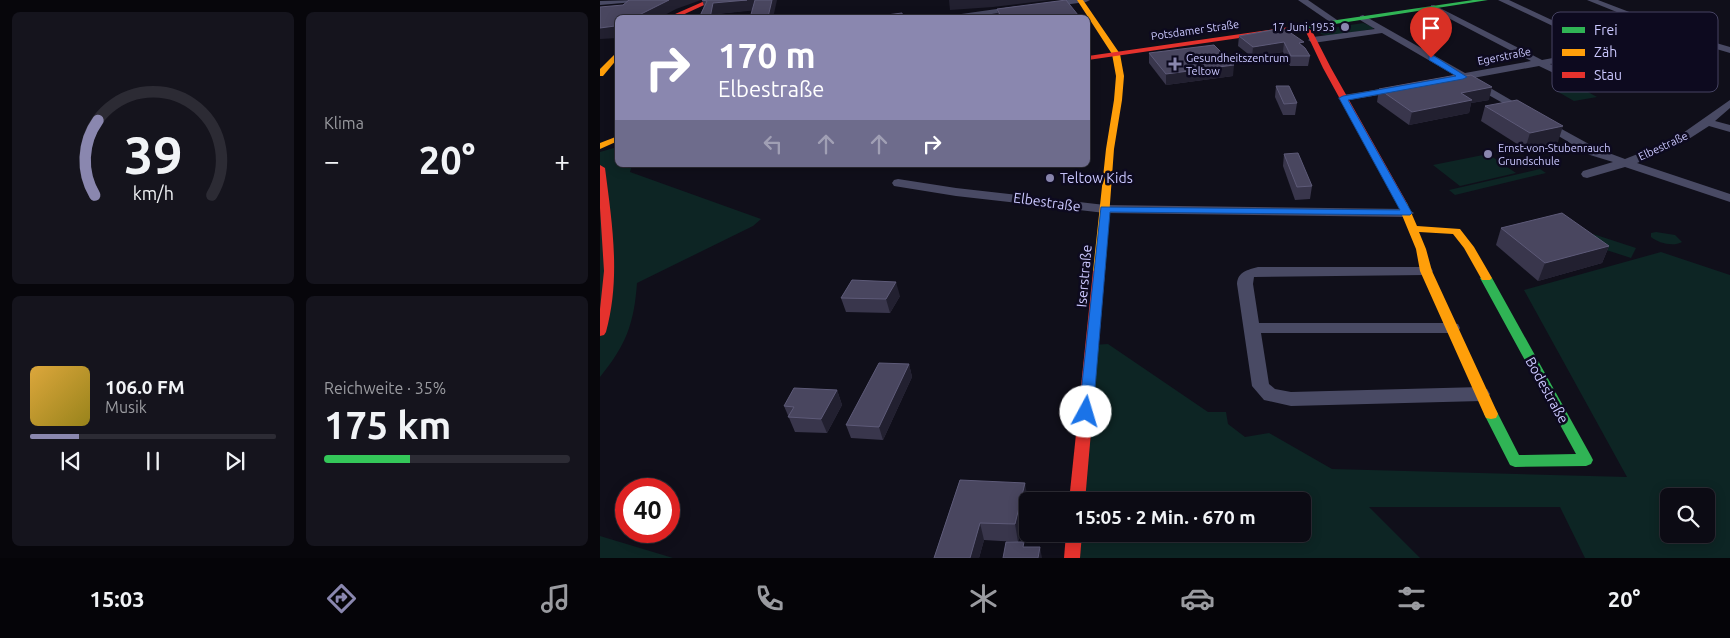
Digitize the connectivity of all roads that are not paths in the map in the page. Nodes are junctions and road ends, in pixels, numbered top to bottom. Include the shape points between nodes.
1 (634, 0) edge
2 (712, 0) edge
3 (1080, 0) edge
4 (1086, 0) edge
5 (1302, 0) edge
6 (1484, 0) edge
7 (1502, 0) edge
8 (1591, 0) edge
9 (600, 3) edge
10 (1034, 6) edge
11 (1025, 7) edge
12 (1434, 8) junction
13 (1622, 12) edge
14 (676, 15) edge
15 (961, 15) edge
16 (1363, 18) junction
17 (1336, 22) junction
18 (1552, 23) edge
19 (1303, 27) junction
20 (1383, 30) junction
21 (1313, 40) junction
22 (1718, 46) edge
23 (1730, 50) edge
24 (1116, 54) junction
25 (615, 56) edge
26 (1090, 58) edge
27 (1552, 60) edge
28 (1540, 62) junction
29 (1552, 69) edge
30 (600, 74) edge
31 (1463, 77) junction
32 (1445, 80) edge
33 (1410, 87) edge
34 (1343, 98) junction
35 (1730, 103) edge
36 (1706, 122) junction
37 (1730, 129) edge
38 (604, 131) dead end
39 (615, 134) edge
40 (615, 136) edge
41 (600, 146) edge
42 (1624, 162) junction
43 (600, 168) edge
44 (1587, 174) dead end
45 (898, 183) dead end
46 (1730, 198) edge
47 (1105, 209) junction
48 (1407, 213) junction
49 (1414, 229) junction
50 (1426, 271) junction
51 (1252, 328) junction
52 (1452, 328) junction
53 (600, 332) edge
54 (1481, 394) junction
55 (1078, 492) edge
56 (1073, 542) edge
57 (1072, 558) edge

1 - 9 street
2 - 14 street
3 - 4 street
3 - 10 street
3 - 24 street
5 - 17 street
6 - 12 street, Potsdamer Straße
7 - 18 street, Egerstraße
8 - 13 street
11 - 15 street
12 - 16 street, Potsdamer Straße
12 - 28 street
16 - 17 street, Potsdamer Straße
16 - 20 street
17 - 19 street, Potsdamer Straße
19 - 21 street, Bodestraße
19 - 24 street, Potsdamer Straße
20 - 21 street
20 - 31 street
21 - 34 street, Bodestraße
22 - 23 street
24 - 26 street, Potsdamer Straße
24 - 47 street, Iserstraße via 1120,64 1120,88
25 - 30 street
27 - 28 street, Egerstraße
28 - 29 street
28 - 31 street, Egerstraße
31 - 32 street, Egerstraße
31 - 42 street via 1594,152
33 - 34 street
34 - 48 street, Bodestraße
35 - 36 street, Elbestraße
36 - 37 street
36 - 42 street, Elbestraße via 1676,142
38 - 39 street
40 - 41 street
42 - 44 street, Elbestraße
42 - 46 street
43 - 53 street via 610,279 609,304
45 - 47 street, Elbestraße
47 - 48 street, Elbestraße
47 - 55 street, Iserstraße
48 - 49 street, Bodestraße
49 - 50 street, Bodestraße
49 - 54 street, Bodestraße via 1456,231 1470,247 1586,460 1515,461
50 - 51 street via 1249,274 1245,284
50 - 52 street, Bodestraße
51 - 52 street
51 - 54 street via 1263,388 1270,395 1291,399
52 - 54 street, Bodestraße
56 - 57 street

